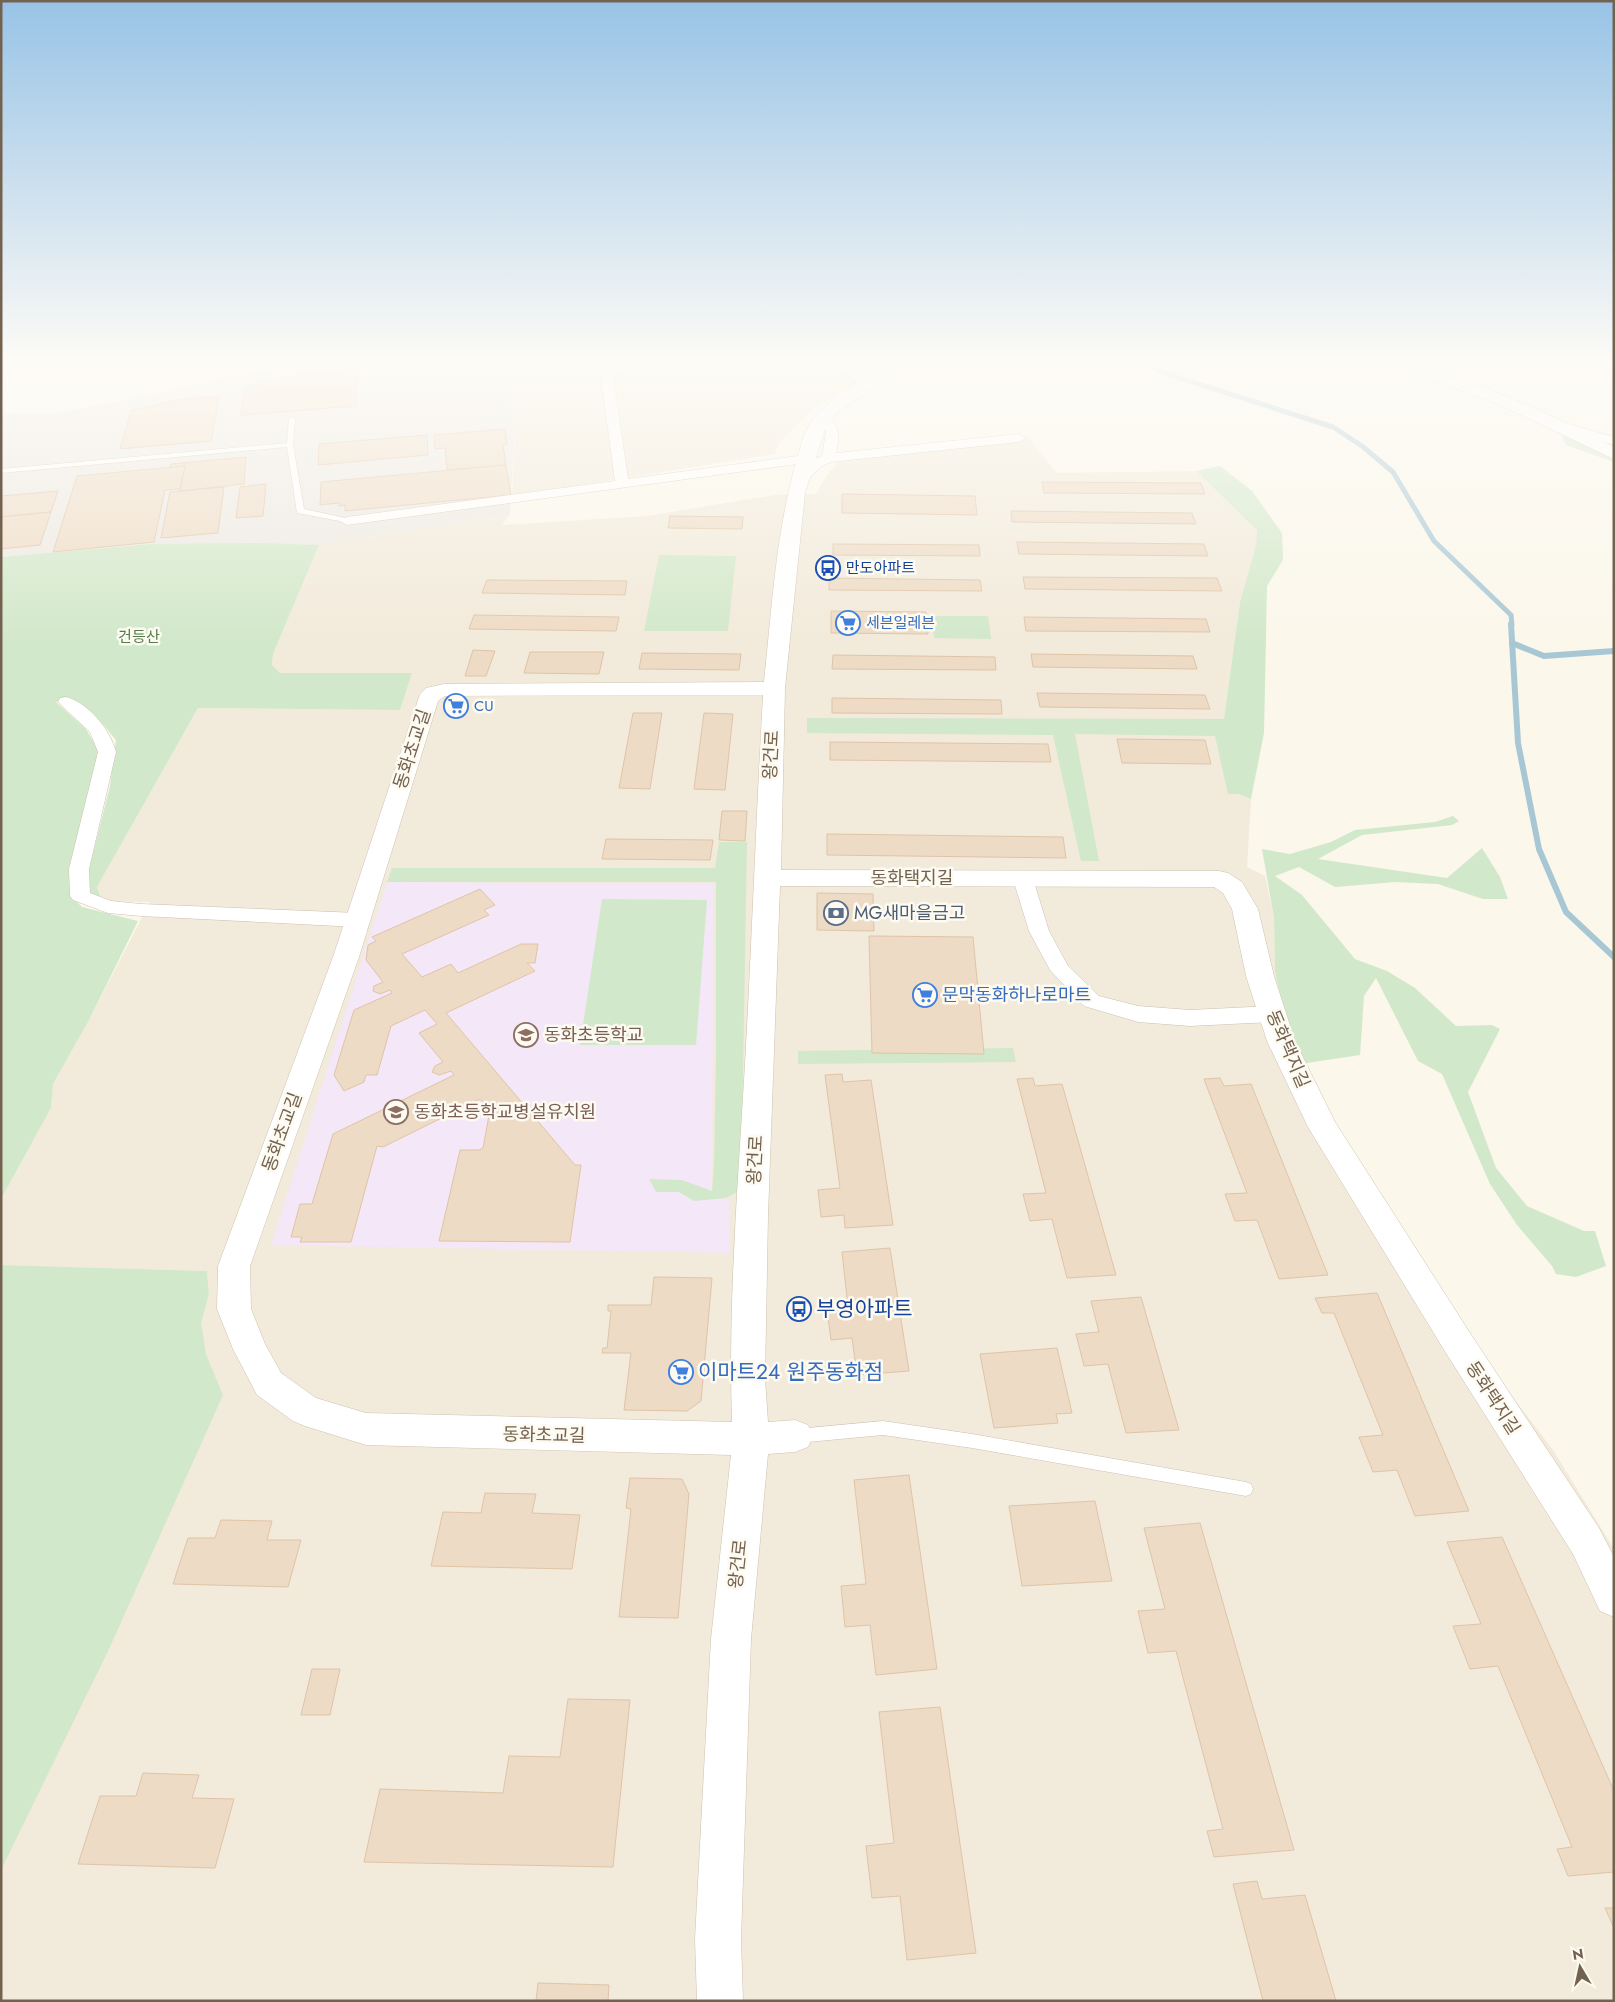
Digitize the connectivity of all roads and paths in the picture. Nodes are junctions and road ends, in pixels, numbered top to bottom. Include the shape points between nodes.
1 (152, 457) edge
2 (292, 457) edge
3 (618, 457) edge
4 (811, 457) edge
5 (817, 457) edge
6 (875, 457) edge
7 (811, 466) junction
8 (1, 471) edge
9 (622, 484) junction
10 (347, 521) joint
11 (774, 688) junction
12 (66, 702) dead end
13 (768, 878) junction
14 (1023, 878) junction
15 (358, 920) junction
16 (1272, 1014) junction
17 (795, 1436) joint
18 (751, 1439) junction
19 (1246, 1489) dead end
20 (1614, 1598) edge
21 (720, 2001) edge

1 - 8 lane
2 - 10 lane via 300,511
3 - 9 street
4 - 7 street, 왕건로
5 - 7 street
6 - 7 street
7 - 9 street
7 - 11 street, 왕건로 via 796,493
9 - 10 street
11 - 13 street, 왕건로
11 - 15 street, 동화초교길 via 444,690 434,693 428,699
12 - 15 street via 96,725 108,752 80,869 80,896 108,907 141,910
13 - 14 street, 동화택지길
13 - 18 street, 왕건로 via 752,1215 748,1379
14 - 16 street via 1039,931 1060,970 1092,1001 1138,1014 1190,1018
14 - 16 street, 동화택지길 via 1219,879 1233,888 1245,909
15 - 18 street, 동화초교길 via 234,1266 234,1309 268,1384 305,1410 366,1428
16 - 20 street, 동화택지길 via 1281,1041 1323,1128 1586,1541
17 - 18 street, 동화초교길
17 - 19 lane via 883,1428
18 - 21 street, 왕건로 via 731,1639 718,1939

